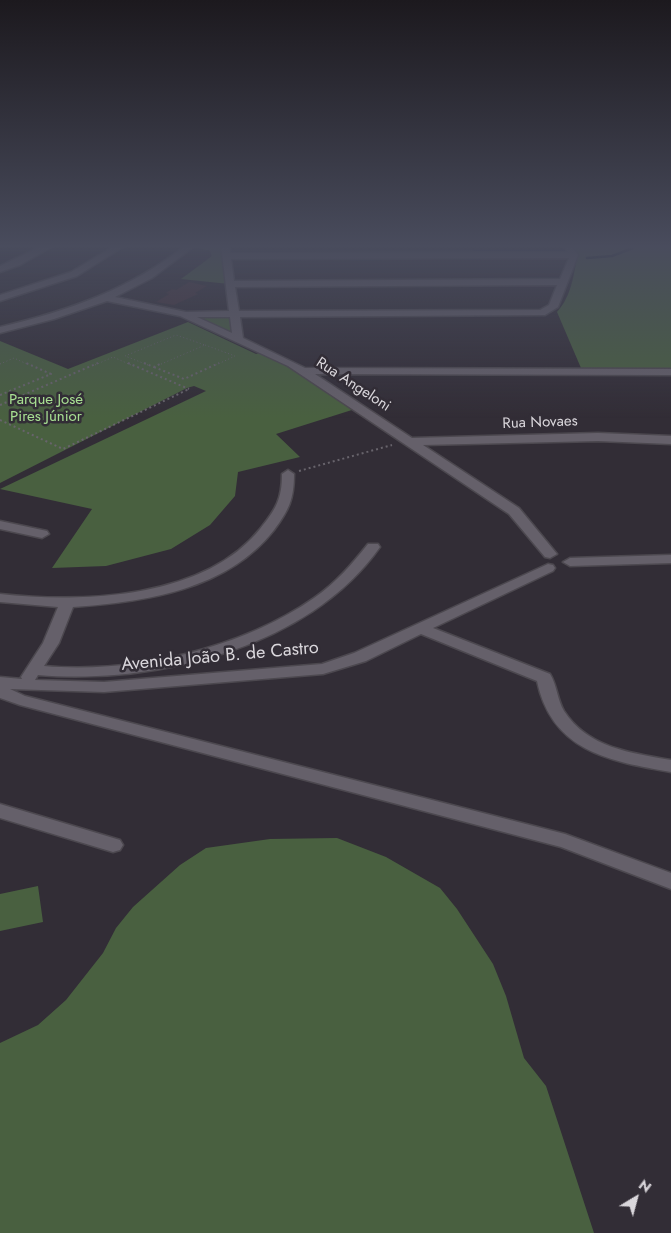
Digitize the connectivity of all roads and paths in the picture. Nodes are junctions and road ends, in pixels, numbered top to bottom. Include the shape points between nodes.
1 (94, 303) edge
2 (128, 303) edge
3 (234, 303) edge
4 (555, 303) edge
5 (183, 314) junction
6 (236, 314) junction
7 (0, 330) edge
8 (238, 339) junction
9 (205, 345) junction
10 (0, 364) edge
11 (154, 367) junction
12 (304, 371) junction
13 (339, 372) junction
14 (671, 372) edge
15 (322, 383) junction
16 (0, 395) edge
17 (0, 405) edge
18 (0, 420) edge
19 (671, 440) edge
20 (409, 441) junction
21 (288, 474) joint
22 (0, 524) edge
23 (42, 534) dead end
24 (373, 547) dead end
25 (671, 559) edge
26 (549, 561) junction
27 (0, 598) edge
28 (67, 603) junction
29 (421, 628) junction
30 (34, 670) junction
31 (2, 682) edge
32 (24, 684) junction
33 (671, 766) edge
34 (0, 812) edge
35 (113, 845) dead end
36 (671, 881) edge

1 - 7 street
2 - 5 street, Rua Angeloni
3 - 6 street
4 - 6 street via 549,311 542,313
5 - 6 street
5 - 8 street, Rua Angeloni
6 - 8 street
8 - 12 street, Rua Angeloni
9 - 11 path
9 - 11 path via 176,334 125,356
9 - 11 path via 235,356 184,380
10 - 16 path via 14,358 51,374
12 - 13 street
12 - 15 street, Rua Angeloni
13 - 14 street
13 - 15 street
15 - 20 street, Rua Angeloni
17 - 18 path via 113,357 189,389 63,449
19 - 20 street, Rua Novaes via 598,437
20 - 21 path
20 - 26 street, Rua Angeloni via 514,511 524,520
21 - 28 street via 287,499 271,528 251,549 214,573 139,595
22 - 23 street
24 - 30 street via 350,578 310,608 241,641 184,660 136,667 86,673
25 - 26 street, Avenida João B. de Castro via 570,562 561,570
26 - 29 street, Avenida João B. de Castro
27 - 28 street
28 - 30 street via 52,643
29 - 32 street, Avenida João B. de Castro via 360,657 323,669 104,687
29 - 33 street via 442,640 544,678 551,703 563,722 582,740 606,752
30 - 32 street
31 - 32 street, Avenida João B. de Castro
31 - 36 street via 4,693 20,700 565,841
34 - 35 street

